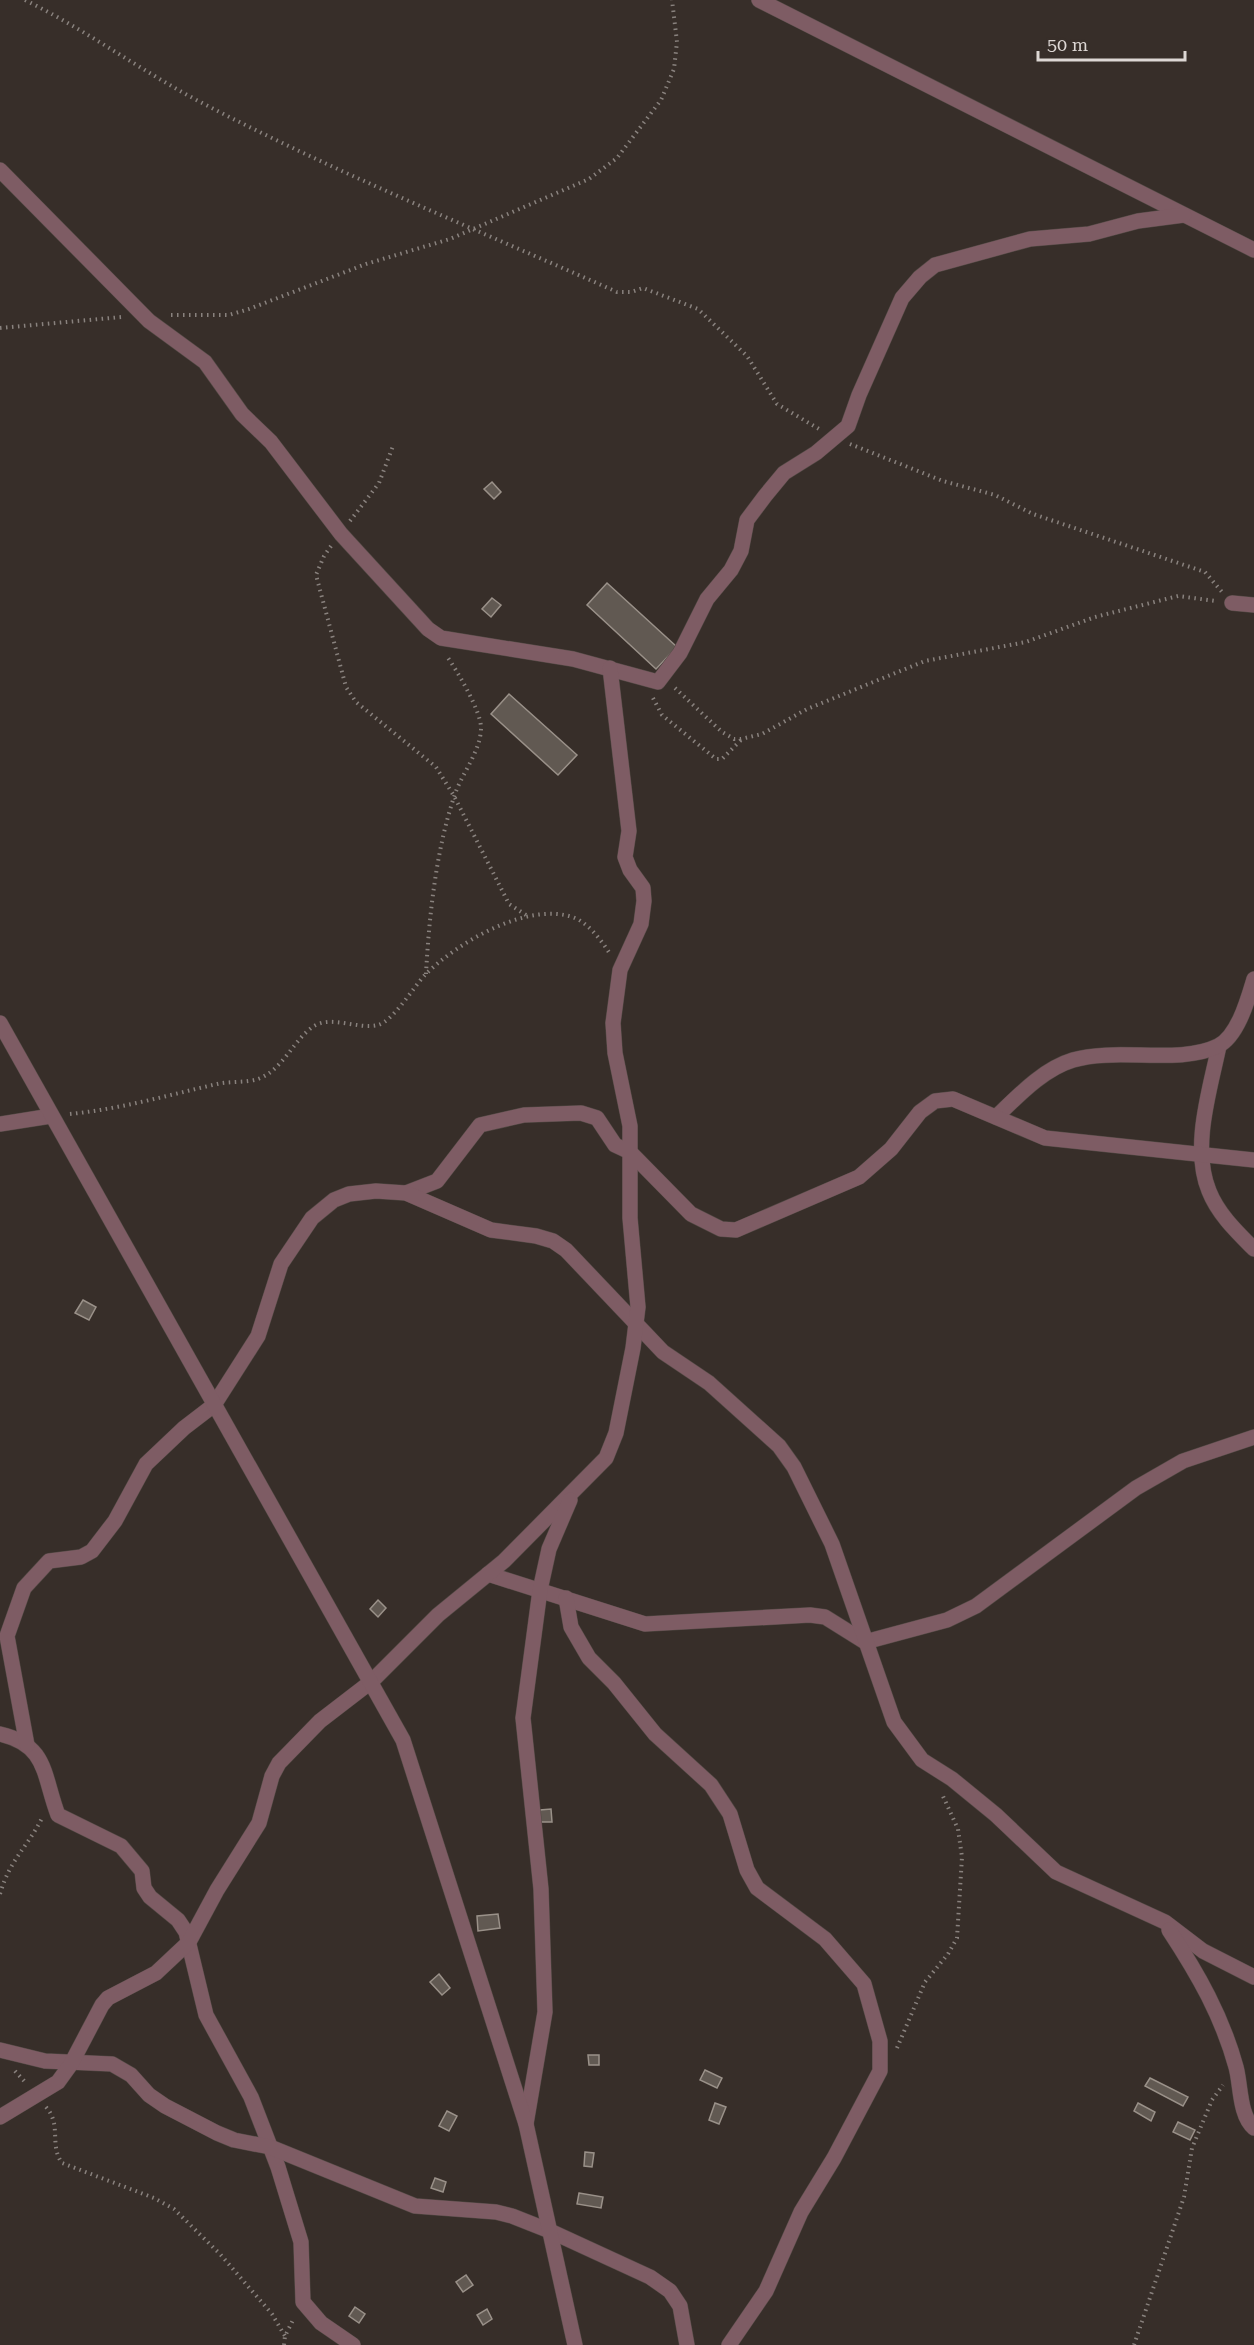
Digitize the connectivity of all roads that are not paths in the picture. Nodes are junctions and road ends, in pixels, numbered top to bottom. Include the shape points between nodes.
1 (759, 0) edge
2 (0, 170) edge
3 (1184, 215) junction
4 (1254, 250) edge
5 (1232, 603) road end
6 (1254, 605) edge
7 (610, 668) junction
8 (1254, 979) edge
9 (0, 1023) edge
10 (1219, 1046) junction
11 (51, 1116) junction
12 (996, 1117) junction
13 (0, 1124) edge
14 (630, 1152) junction
15 (1202, 1156) junction
16 (1254, 1160) edge
17 (406, 1193) junction
18 (1254, 1249) edge
19 (636, 1325) junction
20 (214, 1405) junction
21 (1254, 1437) edge
22 (574, 1492) junction
23 (488, 1574) junction
24 (540, 1590) junction
25 (566, 1598) junction
26 (865, 1642) junction
27 (372, 1682) junction
28 (0, 1734) edge
29 (27, 1744) junction
30 (1164, 1922) junction
31 (189, 1942) junction
32 (1254, 1977) edge
33 (4, 2057) edge
34 (71, 2064) junction
35 (0, 2117) edge
36 (526, 2124) junction
37 (1254, 2128) edge
38 (270, 2146) junction
39 (550, 2231) junction
40 (353, 2345) edge
41 (575, 2345) edge
42 (687, 2345) edge
43 (729, 2345) edge

1 - 3 street
2 - 7 street via 142,315 205,362 242,414 271,442 340,534 428,629 441,638
3 - 4 street
3 - 7 street via 1138,221 1089,234 1030,239 936,266 920,277 902,298 848,426 784,473 747,520 741,551 707,599 680,653 658,680
5 - 6 street
7 - 14 street via 629,831 625,857 643,888 644,901 640,924 620,970 613,1023 630,1126
8 - 10 street via 1232,1033
9 - 11 street
10 - 12 street via 1185,1054 1119,1053 1074,1060 1055,1067
10 - 15 street
11 - 13 street
11 - 20 street
12 - 14 street via 953,1099 935,1101 859,1177 736,1230 721,1229 691,1214
12 - 15 street via 1045,1138
14 - 17 street via 615,1145 597,1118 581,1113 524,1114 480,1125 437,1182
14 - 19 street
15 - 16 street
15 - 18 street via 1209,1191 1226,1221
17 - 19 street via 491,1230 553,1241 567,1250
17 - 20 street via 349,1194 334,1200 312,1218 281,1264 258,1336
19 - 22 street via 616,1433 606,1458
19 - 26 street via 663,1352 709,1383 779,1446 794,1467 831,1544
20 - 27 street
20 - 29 street via 146,1464 116,1521 92,1551 81,1557 50,1561 24,1587 8,1636
21 - 26 street via 1183,1461 1136,1488 976,1606 947,1620
22 - 23 street
22 - 24 street via 549,1549
23 - 24 street
23 - 27 street via 438,1615
24 - 25 street
24 - 36 street via 523,1718 541,1890 545,2012
25 - 26 street via 645,1624 825,1617
25 - 43 street via 571,1627 589,1658 655,1734 711,1785 730,1814 747,1870 757,1888 825,1939 864,1984 880,2041 880,2071 801,2212 766,2291
26 - 30 street via 894,1722 922,1760 996,1815 1056,1872
27 - 31 street via 320,1721 279,1763 259,1823 216,1890
27 - 36 street via 403,1740
28 - 29 street
29 - 31 street via 43,1762 58,1815 112,1840 129,1853 142,1871 150,1898 178,1920
30 - 32 street via 1203,1951
30 - 37 street via 1206,1986 1236,2067 1246,2117
31 - 34 street via 156,1973 108,1998
31 - 38 street via 206,2015 251,2097
33 - 34 street
34 - 35 street via 58,2082
34 - 38 street via 98,2062 122,2068 149,2095 190,2120 234,2140
36 - 39 street
38 - 39 street via 414,2206 496,2212
38 - 40 street via 301,2242 303,2302 321,2323
39 - 41 street
39 - 42 street via 650,2277 670,2291 680,2306

